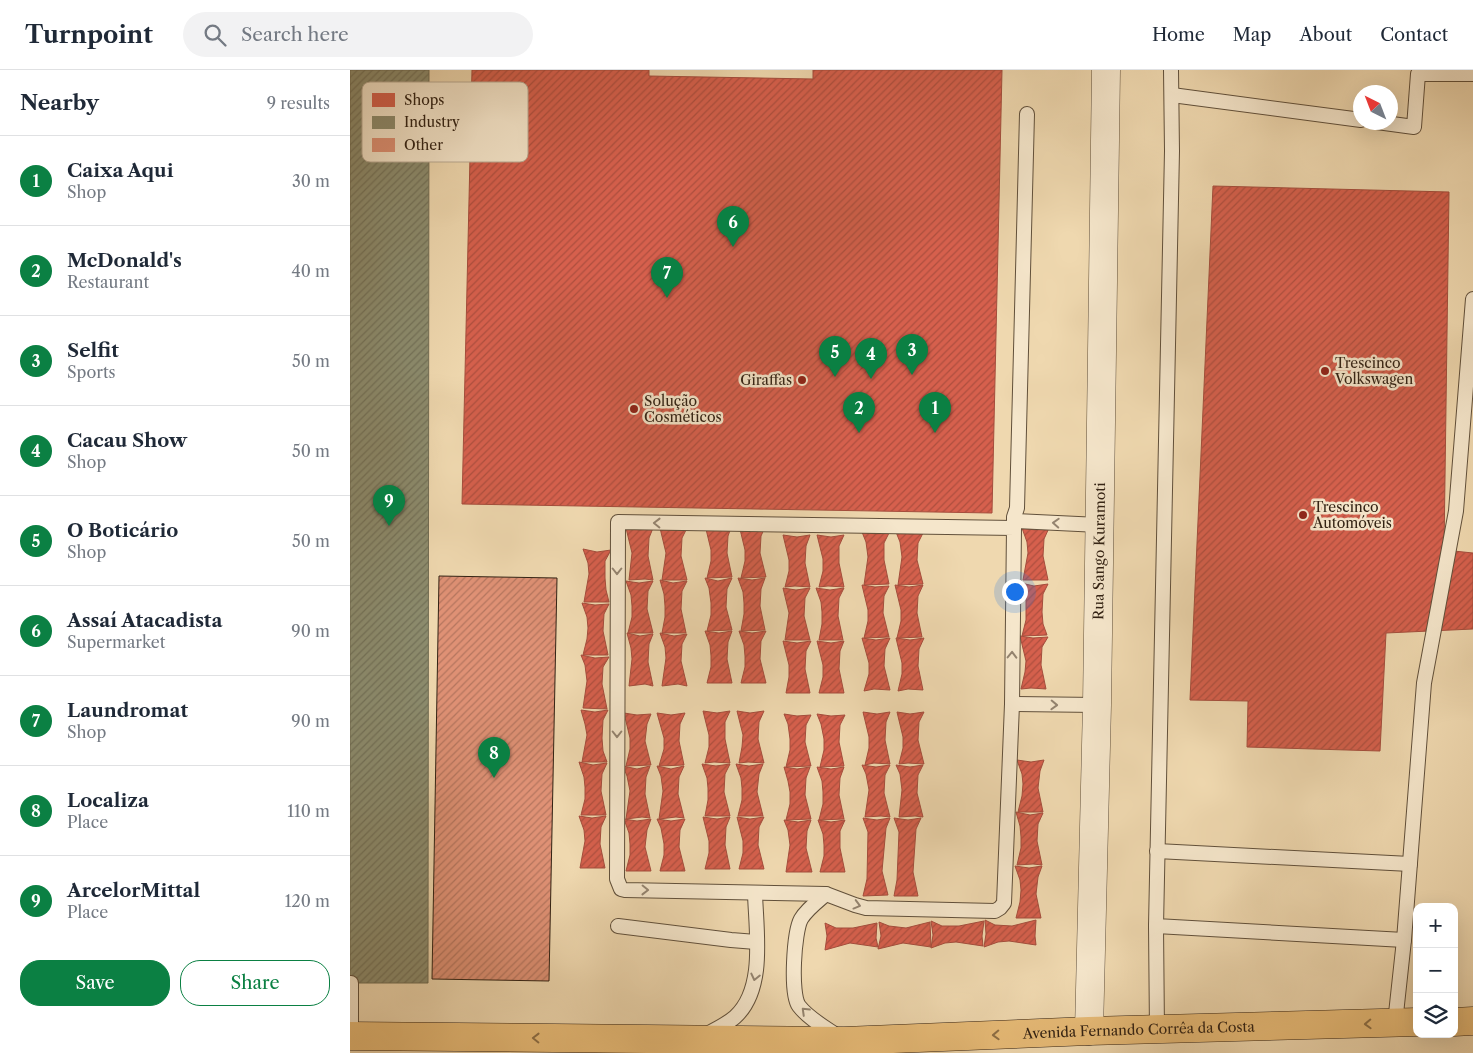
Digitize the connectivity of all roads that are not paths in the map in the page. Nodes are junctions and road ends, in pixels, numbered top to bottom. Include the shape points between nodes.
1 (1106, 70) edge
2 (1171, 70) edge
3 (1473, 74) edge
4 (1172, 94) junction
5 (1027, 114) dead end
6 (1353, 119) edge
7 (1398, 125) edge
8 (1473, 299) edge
9 (1472, 334) edge
10 (1014, 524) junction
11 (1099, 525) junction
12 (1012, 704) junction
13 (1097, 706) junction
14 (1157, 851) junction
15 (1410, 864) junction
16 (755, 893) junction
17 (826, 894) junction
18 (618, 926) dead end
19 (1156, 926) junction
20 (1404, 940) junction
21 (756, 942) junction
22 (351, 983) edge
23 (1473, 1021) edge
24 (1458, 1022) edge
25 (1406, 1023) edge
26 (1157, 1030) junction
27 (1089, 1031) junction
28 (351, 1036) edge
29 (696, 1040) junction
30 (844, 1040) junction

1 - 11 street, Rua Sango Kuramoti
2 - 4 lane
3 - 7 lane via 1418,74 1414,128
4 - 6 lane
4 - 14 lane
5 - 10 lane
8 - 9 lane
9 - 15 lane via 1456,511 1424,684
11 -> 10 lane
12 -> 10 lane
10 -> 16 lane via 618,522 618,883 625,890
11 - 13 street, Rua Sango Kuramoti
12 -> 13 lane
17 -> 12 lane via 866,908 995,911 1000,908 1004,902
13 - 27 street, Rua Sango Kuramoti
14 - 15 lane
14 - 19 lane
15 - 20 lane
16 - 17 lane
16 - 21 lane
30 -> 17 lane via 807,1014 794,993 797,928 802,917
18 - 21 lane
19 - 20 lane
19 - 26 lane
20 - 25 lane
21 -> 29 lane via 756,972 749,1000 735,1017
22 - 28 lane
23 - 24 highway
25 -> 26 highway, Avenida Fernando Corrêa da Costa
26 - 27 highway, Avenida Fernando Corrêa da Costa
27 -> 30 highway, Avenida Fernando Corrêa da Costa
29 -> 28 highway, Avenida Fernando Corrêa da Costa
29 - 30 highway, Avenida Fernando Corrêa da Costa

